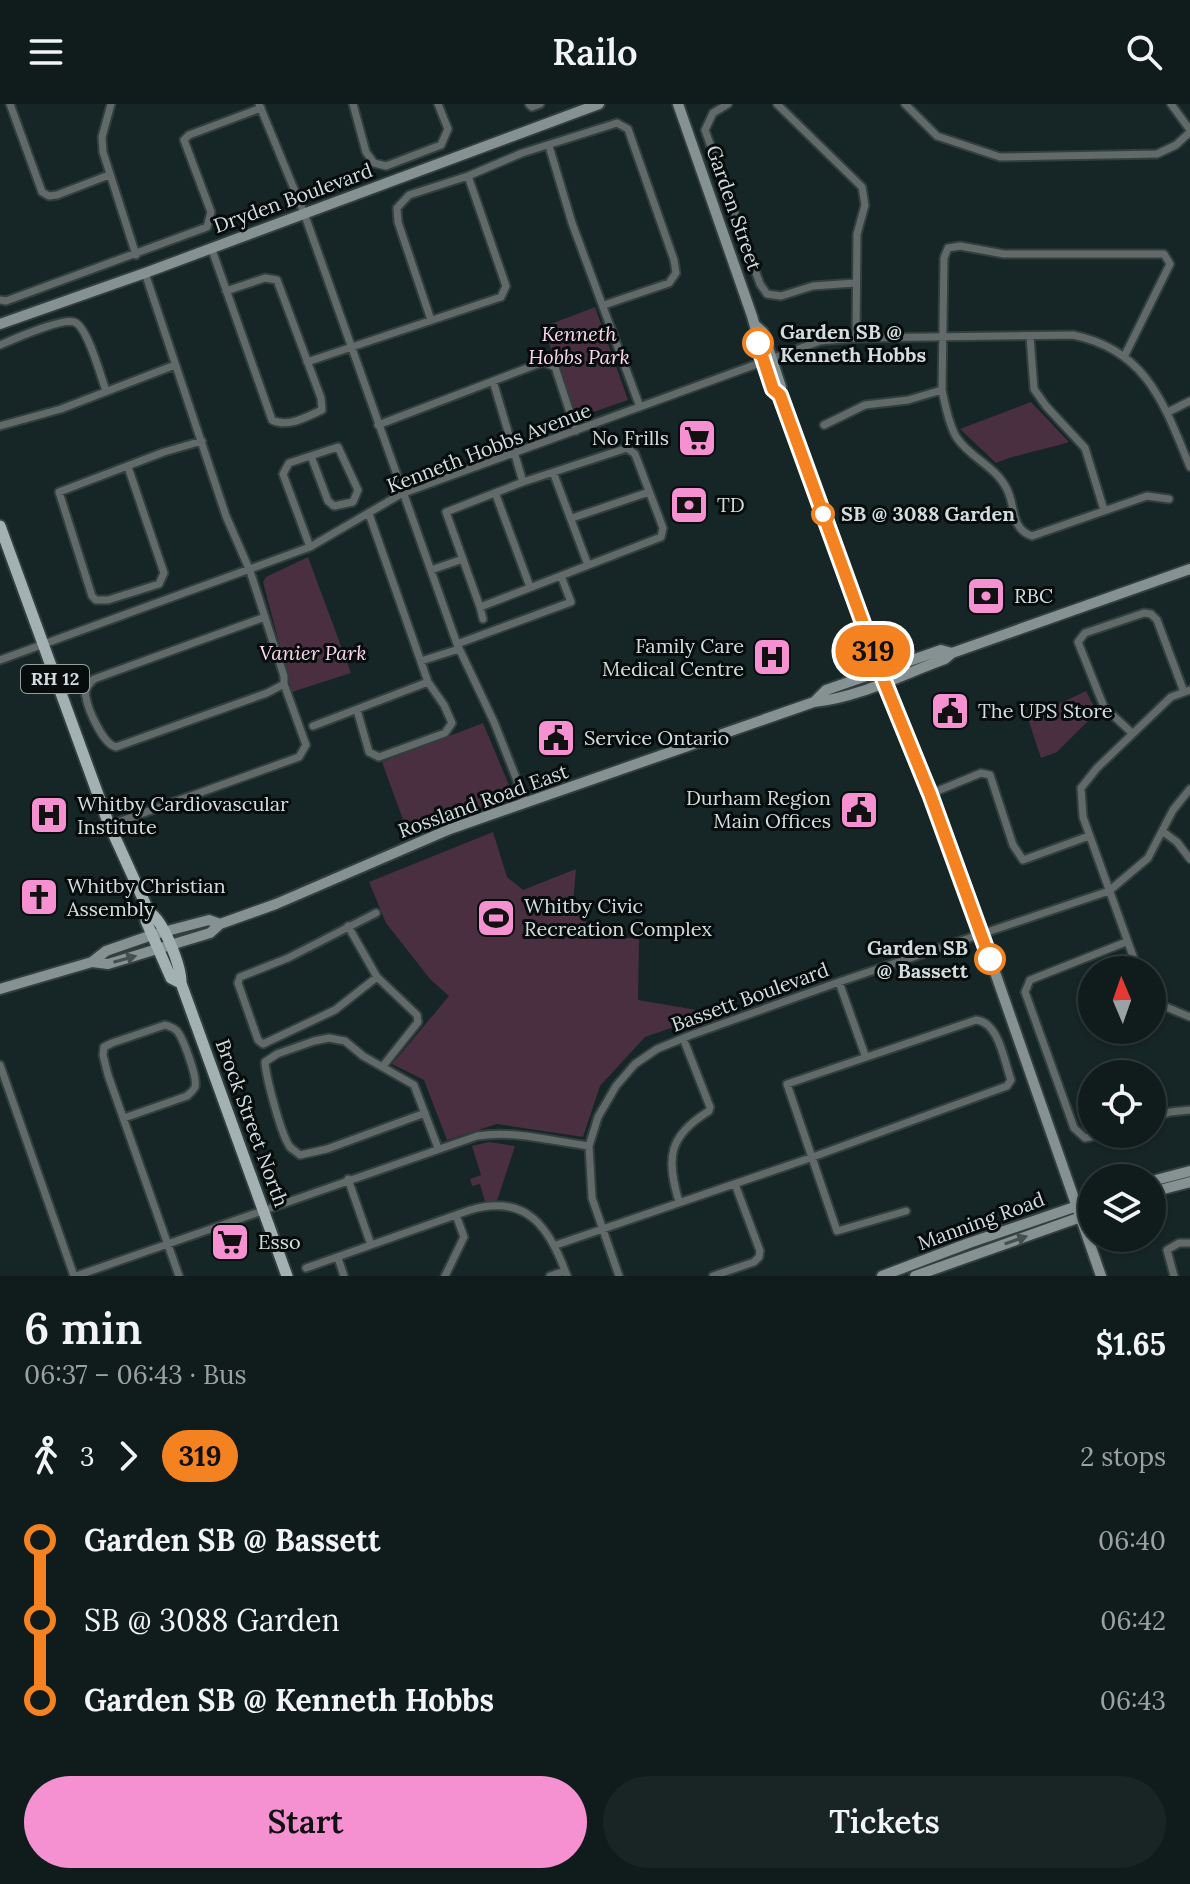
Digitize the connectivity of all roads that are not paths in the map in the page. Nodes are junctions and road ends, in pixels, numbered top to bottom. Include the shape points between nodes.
1 (10, 104) edge
2 (111, 104) edge
3 (353, 104) edge
4 (438, 104) edge
5 (529, 104) edge
6 (540, 104) edge
7 (599, 104) edge
8 (678, 104) edge
9 (728, 104) edge
10 (777, 104) edge
11 (905, 104) edge
12 (1171, 104) edge
13 (260, 106) edge
14 (1190, 131) edge
15 (549, 146) junction
16 (109, 175) junction
17 (468, 176) junction
18 (304, 213) junction
19 (211, 247) junction
20 (136, 255) junction
21 (145, 273) junction
22 (855, 283) junction
23 (226, 291) junction
24 (0, 300) edge
25 (604, 305) junction
26 (431, 320) junction
27 (0, 324) edge
28 (943, 337) junction
29 (1030, 337) junction
30 (856, 338) junction
31 (0, 345) edge
32 (351, 347) junction
33 (1124, 357) junction
34 (768, 361) junction
35 (307, 362) junction
36 (175, 365) junction
37 (493, 381) junction
38 (942, 390) junction
39 (106, 391) junction
40 (1190, 401) edge
41 (640, 407) junction
42 (1168, 412) junction
43 (378, 425) junction
44 (824, 425) dead end
45 (0, 426) edge
46 (576, 431) junction
47 (202, 441) junction
48 (516, 454) junction
49 (311, 456) junction
50 (128, 467) junction
51 (1190, 467) edge
52 (553, 472) junction
53 (523, 482) junction
54 (649, 492) junction
55 (401, 494) junction
56 (496, 495) junction
57 (1169, 499) dead end
58 (441, 501) dead end
59 (1104, 510) junction
60 (446, 512) junction
61 (369, 514) junction
62 (572, 518) junction
63 (0, 526) edge
64 (310, 547) junction
65 (463, 559) junction
66 (588, 565) junction
67 (1190, 569) edge
68 (431, 570) junction
69 (250, 571) junction
70 (561, 576) junction
71 (530, 587) junction
72 (480, 607) junction
73 (265, 617) junction
74 (483, 619) dead end
75 (42, 645) junction
76 (458, 646) junction
77 (0, 660) edge
78 (421, 661) junction
79 (882, 677) junction
80 (428, 682) junction
81 (284, 684) junction
82 (1187, 691) edge
83 (357, 710) junction
84 (313, 726) dead end
85 (1132, 733) junction
86 (1190, 789) edge
87 (930, 794) junction
88 (526, 803) junction
89 (110, 825) junction
90 (1162, 831) junction
91 (1089, 836) junction
92 (1190, 859) edge
93 (1109, 891) junction
94 (376, 913) dead end
95 (220, 924) junction
96 (348, 926) junction
97 (158, 934) junction
98 (982, 935) junction
99 (1126, 942) junction
100 (164, 947) junction
101 (1132, 956) edge
102 (92, 962) junction
103 (377, 977) junction
104 (839, 982) junction
105 (0, 989) edge
106 (1166, 1007) edge
107 (1190, 1017) edge
108 (683, 1038) junction
109 (865, 1055) junction
110 (0, 1065) edge
111 (383, 1066) junction
112 (1190, 1110) edge
113 (425, 1113) junction
114 (1166, 1113) edge
115 (124, 1118) junction
116 (1078, 1132) edge
117 (589, 1146) junction
118 (438, 1148) junction
119 (810, 1158) junction
120 (1190, 1171) edge
121 (1166, 1177) edge
122 (348, 1179) junction
123 (1190, 1182) edge
124 (735, 1184) junction
125 (1166, 1188) edge
126 (679, 1202) junction
127 (906, 1211) dead end
128 (265, 1212) junction
129 (1078, 1212) junction
130 (456, 1215) junction
131 (602, 1229) junction
132 (1190, 1243) edge
133 (167, 1244) junction
134 (371, 1245) junction
135 (556, 1245) junction
136 (1092, 1252) edge
137 (338, 1258) junction
138 (306, 1268) dead end
139 (566, 1273) edge
140 (75, 1276) edge
141 (179, 1276) edge
142 (287, 1276) edge
143 (344, 1276) edge
144 (445, 1276) edge
145 (550, 1276) edge
146 (619, 1276) edge
147 (713, 1276) edge
148 (882, 1276) edge
149 (915, 1276) edge
150 (1101, 1276) edge
151 (1174, 1276) edge

1 - 16 street via 42,192 57,195
2 - 16 street via 102,137
3 - 4 street via 366,152 374,163 386,166 441,145 448,129
5 - 6 street
7 - 18 main road, Dryden Boulevard
8 - 34 main road, Garden Street via 755,325 763,332
9 - 22 street via 713,113 705,130 767,294
10 - 22 street via 862,187 865,205 857,234
11 - 14 street via 937,136 1000,157 1157,154
12 - 14 street
13 - 18 street
13 - 20 street via 184,140 211,220 207,227
15 - 17 street
15 - 25 street
15 - 25 street via 617,123 628,129 674,260 676,273 669,283
16 - 20 street
17 - 26 street via 409,195 397,208
17 - 26 street via 506,286 501,297
18 - 19 main road, Dryden Boulevard
18 - 32 street
19 - 21 main road, Dryden Boulevard
19 - 23 street
20 - 24 street
21 - 27 main road, Dryden Boulevard
21 - 36 street
22 - 30 street
23 - 35 street via 265,278 277,280
23 - 35 street via 277,423 322,410
25 - 41 street
26 - 32 street
28 - 29 street
28 - 30 street
28 - 33 street via 948,248 1004,254 1164,254 1170,264
28 - 38 street
29 - 33 street via 1073,335 1096,340
29 - 59 street via 1034,389 1085,448
30 - 34 street via 820,341
31 - 39 street via 61,323 77,323
32 - 35 street
32 - 43 street
33 - 42 street via 1145,373
34 - 41 street, Kenneth Hobbs Avenue
34 - 79 main road, Garden Street
36 - 39 street
36 - 47 street
37 - 43 street
37 - 46 street via 543,362 555,367
37 - 48 street
38 - 44 street via 865,405
38 - 59 street via 957,438 996,472 1023,533 1032,536
39 - 45 street
40 - 42 street
41 - 46 street, Kenneth Hobbs Avenue
42 - 51 street
43 - 55 street
46 - 48 street, Kenneth Hobbs Avenue
47 - 50 street
47 - 69 street
48 - 53 street
48 - 55 street, Kenneth Hobbs Avenue
49 - 49 street via 338,447 358,490 353,502 334,506 328,501
49 - 64 street via 289,463 283,474
50 - 50 street via 59,492 96,600 159,584 164,573
52 - 53 street
52 - 54 street via 627,448 635,454
52 - 62 street
53 - 56 street
54 - 62 street
54 - 66 street via 663,528 661,537
55 - 61 street, Kenneth Hobbs Avenue
55 - 68 street
56 - 60 street
56 - 71 street
57 - 59 street via 1147,496
58 - 60 street
60 - 65 street
61 - 64 street, Kenneth Hobbs Avenue
61 - 78 street
62 - 66 street
63 - 75 main road, Brock Street North / RH 12
64 - 69 street, Kenneth Hobbs Avenue
65 - 68 street
65 - 72 street
66 - 70 street
67 - 79 main road, Rossland Road East
68 - 76 street
69 - 73 street
69 - 75 street, Kenneth Hobbs Avenue
70 - 71 street
70 - 76 street via 571,602
71 - 72 street
72 - 74 street
73 - 81 street
73 - 81 street via 94,679 86,698 112,747
75 - 77 street, Kenneth Hobbs Avenue
75 - 89 main road, Brock Street North / RH 12
76 - 78 street
76 - 88 street
78 - 80 street
79 - 87 main road, Garden Street
79 - 88 main road, Rossland Road East
80 - 83 street
80 - 83 street via 452,723 445,733 379,757 369,752
81 - 89 street via 306,740 302,755
82 - 85 street via 1171,697
82 - 85 street via 1151,614 1085,633 1078,642 1104,707
83 - 84 street
85 - 91 street via 1081,788
86 - 90 street, Bassett Boulevard
87 - 91 street via 981,773 990,775 1023,860
87 - 98 main road, Garden Street
88 - 95 main road, Rossland Road East
89 - 97 main road, Brock Street North / RH 12 via 149,912 156,917
90 - 92 street
90 - 93 street, Bassett Boulevard via 1148,858
91 - 93 street
93 - 98 street, Bassett Boulevard
93 - 99 street
94 - 96 street
95 - 97 main road via 209,920
95 - 100 main road, Rossland Road East via 210,933
96 - 103 street
96 - 103 street via 240,977 258,1040 263,1044 335,1010
97 - 100 main road, Brock Street North / RH 12
97 - 102 main road via 106,951
98 - 104 street, Bassett Boulevard
98 - 129 main road, Garden Street
99 - 101 street
99 - 116 street via 1030,980 1025,992
102 -> 100 main road, Rossland Road East via 108,964
100 - 128 main road, Brock Street North via 181,973
102 - 105 main road
103 - 111 street via 418,1022
104 - 108 street, Bassett Boulevard
104 - 109 street
106 - 107 street
108 - 117 street, Bassett Boulevard via 635,1064 598,1117
108 - 126 street via 710,1107 688,1124 673,1148 670,1173
109 - 119 street via 787,1084
109 - 119 street via 984,1020 994,1030 1011,1080 1007,1086
110 - 140 street
111 - 113 street via 414,1085
111 - 113 street via 345,1041 329,1038 265,1062 290,1147 300,1155 312,1154
112 - 114 street
113 - 118 street
115 - 115 street via 104,1047 165,1025 173,1028 192,1067 195,1089
115 - 133 street
117 - 118 street via 495,1133
117 - 131 street, Bassett Boulevard via 592,1198
118 - 122 street
119 - 124 street
119 - 127 street via 837,1231
120 - 121 main road
122 - 128 street
122 - 134 street
123 - 125 main road
124 - 126 street
124 - 147 street via 759,1257
126 - 131 street
128 - 133 street
128 - 142 main road, Brock Street North
129 - 148 main road, Manning Road
149 -> 129 main road, Manning Road
130 - 134 street
130 - 135 street via 482,1207 513,1207 540,1224
130 - 144 street via 464,1237
131 - 135 street
131 - 146 street, Bassett Boulevard
132 - 151 street via 1167,1250
133 - 140 street
133 - 141 street
134 - 137 street
135 - 139 street
136 - 150 main road, Garden Street
137 - 138 street
137 - 143 street
139 - 145 street

